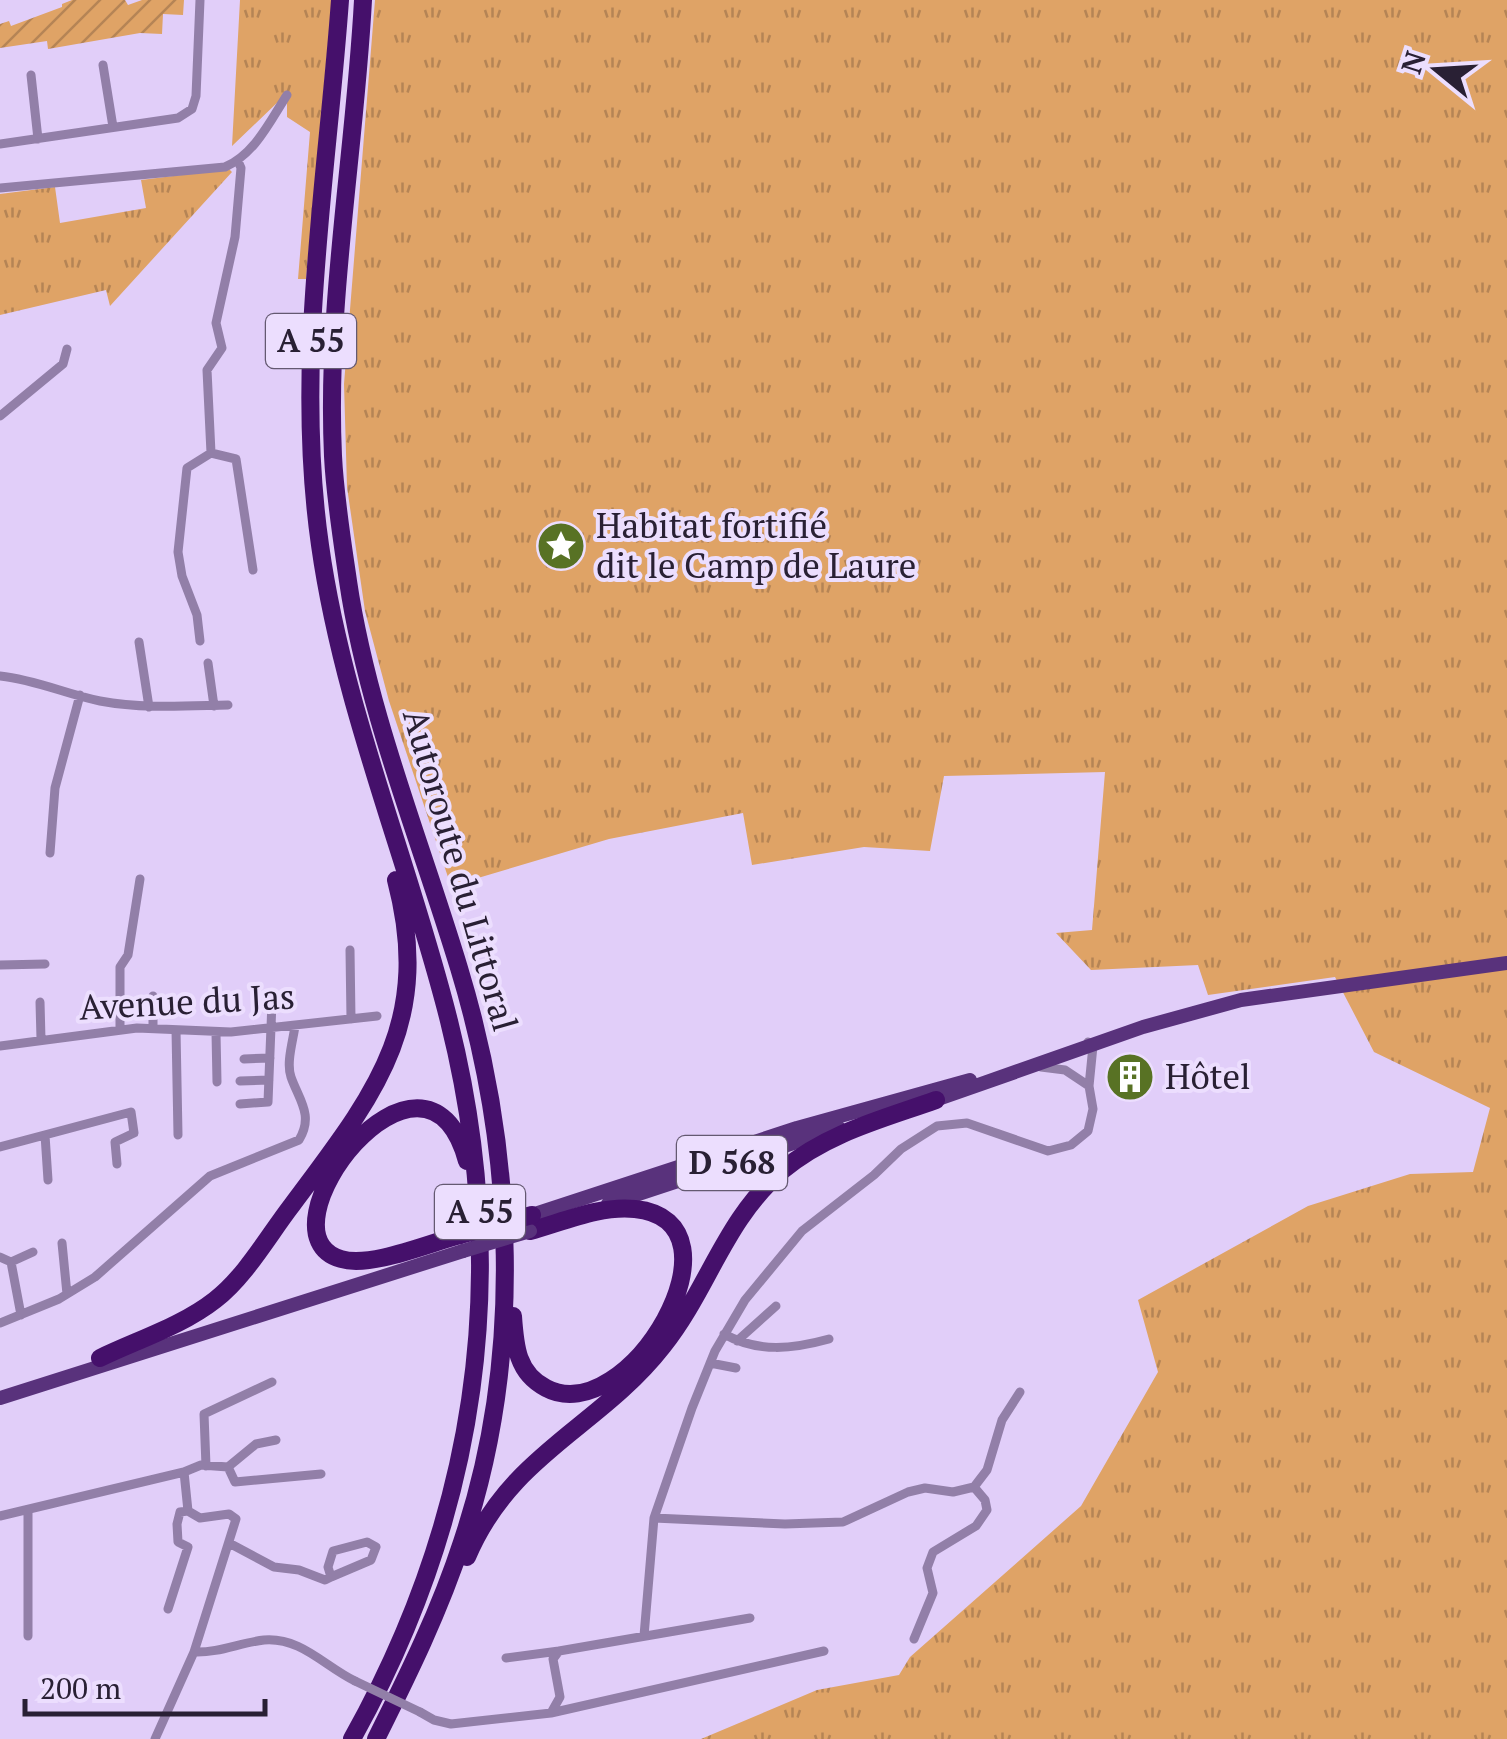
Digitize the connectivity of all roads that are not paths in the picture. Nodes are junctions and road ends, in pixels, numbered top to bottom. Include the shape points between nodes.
1 (200, 0) edge
2 (340, 0) edge
3 (363, 0) edge
4 (103, 66) dead end
5 (30, 75) dead end
6 (287, 94) dead end
7 (113, 128) junction
8 (38, 139) junction
9 (0, 144) edge
10 (238, 161) junction
11 (0, 188) edge
12 (67, 349) dead end
13 (0, 416) edge
14 (211, 452) junction
15 (253, 570) dead end
16 (200, 641) dead end
17 (139, 642) dead end
18 (208, 663) dead end
19 (0, 676) edge
20 (347, 681) junction
21 (80, 695) junction
22 (228, 705) dead end
23 (214, 706) junction
24 (149, 707) junction
25 (50, 853) dead end
26 (140, 880) dead end
27 (350, 950) dead end
28 (1507, 963) edge
29 (45, 964) dead end
30 (0, 965) edge
31 (461, 973) junction
32 (154, 996) dead end
33 (40, 1002) dead end
34 (272, 1002) dead end
35 (377, 1016) dead end
36 (351, 1019) junction
37 (295, 1026) junction
38 (152, 1028) junction
39 (273, 1029) junction
40 (120, 1030) junction
41 (176, 1030) junction
42 (216, 1033) junction
43 (41, 1039) junction
44 (0, 1046) edge
45 (1081, 1046) junction
46 (244, 1058) dead end
47 (270, 1058) junction
48 (1034, 1067) junction
49 (1070, 1074) junction
50 (269, 1080) junction
51 (216, 1082) dead end
52 (240, 1082) dead end
53 (1089, 1086) junction
54 (936, 1100) junction
55 (240, 1104) dead end
56 (45, 1135) junction
57 (178, 1135) dead end
58 (0, 1148) edge
59 (117, 1164) dead end
60 (48, 1180) dead end
61 (534, 1219) junction
62 (462, 1242) junction
63 (62, 1243) dead end
64 (33, 1252) dead end
65 (0, 1257) edge
66 (11, 1262) junction
67 (66, 1294) junction
68 (776, 1306) dead end
69 (21, 1315) junction
70 (0, 1323) edge
71 (724, 1334) junction
72 (829, 1339) dead end
73 (737, 1341) junction
74 (100, 1358) junction
75 (710, 1363) junction
76 (736, 1368) dead end
77 (272, 1382) dead end
78 (0, 1390) edge
79 (1020, 1392) dead end
80 (0, 1398) edge
81 (276, 1440) dead end
82 (464, 1440) junction
83 (206, 1466) junction
84 (228, 1467) junction
85 (184, 1472) junction
86 (321, 1474) dead end
87 (974, 1487) junction
88 (28, 1510) junction
89 (188, 1511) junction
90 (0, 1516) edge
91 (654, 1518) junction
92 (229, 1544) junction
93 (332, 1577) junction
94 (168, 1609) dead end
95 (750, 1618) dead end
96 (28, 1636) dead end
97 (644, 1636) junction
98 (914, 1639) dead end
99 (559, 1651) junction
100 (824, 1651) dead end
101 (194, 1652) junction
102 (506, 1658) dead end
103 (551, 1712) junction
104 (156, 1739) edge
105 (352, 1739) edge
106 (378, 1739) edge

1 - 7 street via 192,109 178,118
2 - 20 highway, Autoroute du Littoral / A 55 via 311,330 310,416 320,546
3 - 31 highway, Autoroute du Littoral / A 55 via 334,330 336,490 368,675
4 - 7 street
5 - 8 street
6 - 10 street
7 - 8 street
8 - 9 street
10 - 11 street
10 - 14 street via 235,237 216,322 222,348 207,370
12 - 13 street via 63,364
14 - 15 street via 236,459
14 - 16 street via 187,468 179,526 182,576
17 - 24 street
18 - 23 street
19 - 21 street
20 - 74 highway via 408,938 400,1029 350,1126 235,1281 197,1313
20 - 82 highway, Autoroute du Littoral / A 55 via 449,1018 474,1148 481,1284
21 - 24 street
21 - 25 street via 56,788
22 - 23 street
23 - 24 street
26 - 40 street via 120,967
27 - 36 street
28 - 45 main road, D 568 via 1241,1000
29 - 30 street
31 - 61 highway via 503,1148 519,1361 526,1374 558,1394 593,1390 627,1366 669,1313 685,1270 677,1236 652,1212 626,1208
31 - 106 highway, Autoroute du Littoral / A 55 via 497,1146 504,1255 500,1365 463,1540
32 - 38 street
33 - 43 street
34 - 39 street
35 - 36 street, Avenue du Jas
36 - 37 street, Avenue du Jas
37 - 39 street, Avenue du Jas
37 - 67 street via 289,1074 307,1119 298,1140 210,1176
38 - 40 street, Avenue du Jas
38 - 41 street, Avenue du Jas
39 - 42 street, Avenue du Jas
39 - 47 street
40 - 43 street, Avenue du Jas
41 - 42 street, Avenue du Jas
41 - 57 street
42 - 51 street
43 - 44 street, Avenue du Jas
45 - 48 main road, D 568
45 - 49 street via 1066,1064
45 - 53 street
45 - 61 main road, D 568 via 797,1128
46 - 47 street
47 - 50 street
48 - 49 street
48 - 54 main road, D 568
49 - 53 street
50 - 52 street
50 - 55 street via 268,1102
53 - 71 street via 1094,1109 1088,1131 1071,1145 1048,1151 959,1122 922,1133 802,1231
54 - 61 main road, D 568
54 - 106 highway via 824,1142 759,1193 662,1348 497,1502
56 - 58 street
56 - 59 street via 131,1112 134,1133 114,1142
56 - 60 street
61 - 62 highway, bridge
62 - 74 main road
62 - 80 main road
62 - 82 highway via 347,1260 324,1248 314,1213 348,1151 383,1118 418,1108 435,1112 460,1137 472,1185 477,1257
63 - 67 street
64 - 66 street
65 - 66 street
66 - 69 street
67 - 69 street
68 - 73 street
69 - 70 street
71 - 73 street
71 - 75 street
72 - 73 street via 798,1348
74 - 78 main road
75 - 76 street
75 - 91 street
77 - 83 street via 204,1414
79 - 87 street via 1002,1420 988,1470
81 - 84 street via 256,1444
82 - 105 highway, Autoroute du Littoral / A 55 via 442,1533
83 - 84 street
83 - 85 street
84 - 86 street via 235,1482
85 - 88 street
85 - 89 street
87 - 91 street via 908,1492 842,1522
87 - 98 street via 987,1510 976,1526 933,1552 932,1594
88 - 90 street
88 - 96 street
89 - 92 street via 236,1519
89 - 94 street via 180,1512 177,1524 178,1542 188,1548
91 - 97 street
92 - 93 street via 274,1567
92 - 101 street
93 - 93 street via 371,1560 376,1547 348,1544 332,1552
95 - 97 street
97 - 99 street
99 - 102 street
99 - 103 street via 553,1659 560,1697
100 - 103 street
101 - 103 street, bridge via 282,1641 452,1724
101 - 104 street

